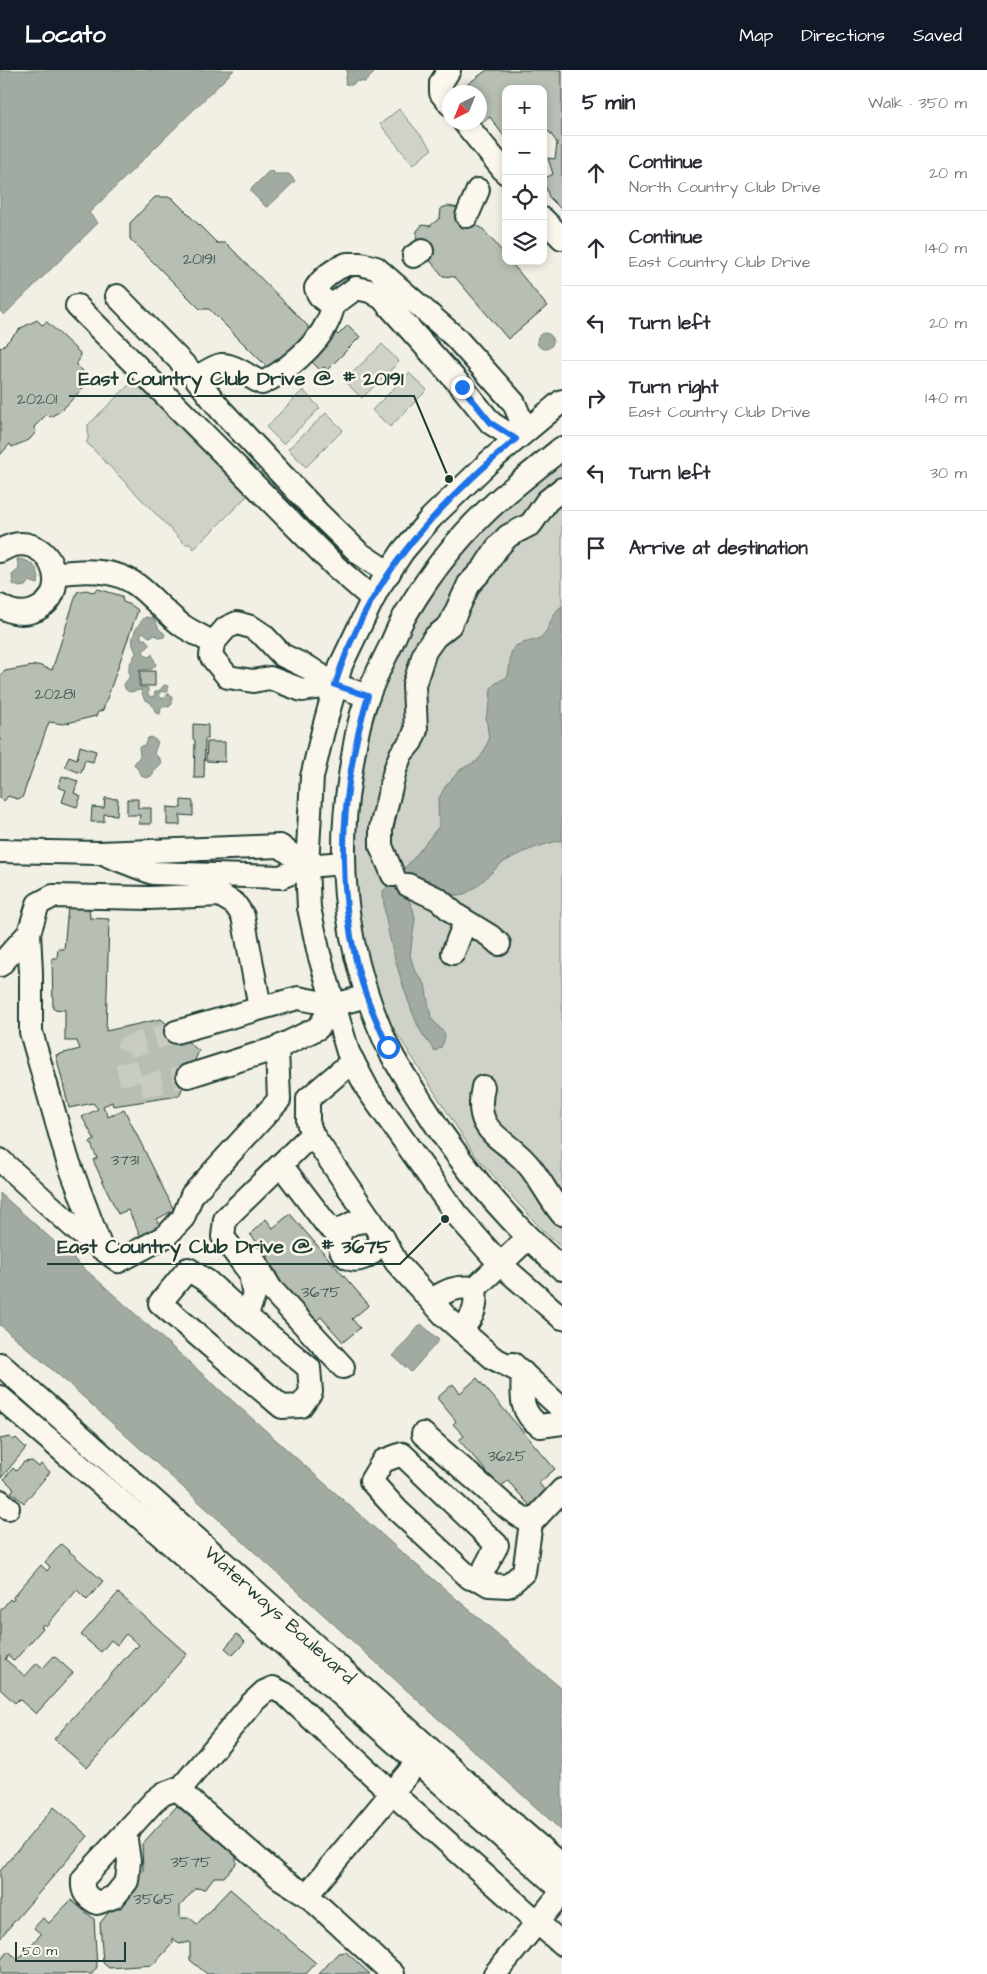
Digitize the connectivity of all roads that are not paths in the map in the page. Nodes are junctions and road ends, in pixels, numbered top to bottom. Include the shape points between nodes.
1 (448, 70) edge
2 (442, 85) edge
3 (471, 130) edge
4 (502, 168) edge
5 (478, 190) dead end
6 (467, 216) dead end
7 (544, 220) edge
8 (562, 238) edge
9 (352, 264) junction
10 (356, 288) junction
11 (117, 296) dead end
12 (334, 304) junction
13 (77, 306) dead end
14 (443, 326) junction
15 (425, 346) junction
16 (196, 378) junction
17 (562, 401) edge
18 (516, 439) junction
19 (562, 448) edge
20 (538, 467) junction
21 (562, 489) edge
22 (0, 551) edge
23 (389, 573) junction
24 (55, 574) junction
25 (373, 599) junction
26 (0, 606) edge
27 (213, 643) junction
28 (335, 685) junction
29 (368, 696) junction
30 (0, 850) edge
31 (99, 853) junction
32 (342, 863) junction
33 (307, 866) junction
34 (465, 922) junction
35 (29, 933) junction
36 (499, 944) dead end
37 (453, 953) dead end
38 (0, 965) edge
39 (366, 996) junction
40 (292, 1000) junction
41 (333, 1002) junction
42 (260, 1008) junction
43 (176, 1032) tunnel mouth
44 (306, 1034) junction
45 (276, 1048) junction
46 (353, 1061) junction
47 (188, 1076) tunnel mouth
48 (483, 1087) dead end
49 (312, 1134) junction
50 (0, 1160) edge
51 (281, 1165) junction
52 (230, 1214) junction
53 (562, 1214) edge
54 (377, 1229) junction
55 (339, 1235) junction
56 (528, 1238) junction
57 (101, 1248) junction
58 (500, 1264) junction
59 (562, 1269) edge
60 (475, 1288) junction
61 (436, 1297) junction
62 (246, 1316) junction
63 (562, 1318) edge
64 (465, 1326) junction
65 (0, 1364) edge
66 (343, 1366) dead end
67 (522, 1373) junction
68 (0, 1397) edge
69 (562, 1409) edge
70 (562, 1423) edge
71 (423, 1434) dead end
72 (562, 1490) edge
73 (531, 1523) junction
74 (480, 1579) junction
75 (423, 1756) junction
76 (177, 1789) junction
77 (392, 1793) junction
78 (125, 1832) dead end
79 (562, 1866) edge
80 (562, 1891) edge
81 (307, 1895) junction
82 (538, 1923) junction
83 (562, 1944) edge
84 (393, 1974) edge
85 (495, 1974) edge

1 - 2 street
3 - 4 street
5 - 6 street
7 - 8 street
9 - 10 street
9 - 12 street via 334,269 316,288 324,301
9 - 14 street via 376,268
10 - 12 street
10 - 15 street via 382,298
11 - 16 street
12 - 16 street via 327,324 276,377 262,383 233,367 220,365
13 - 25 street via 336,567
14 - 15 street
14 - 18 street via 514,403 520,420
15 - 18 street via 491,423
16 - 23 street via 221,410 318,513 359,553
17 - 18 street
18 - 20 street
18 - 23 street via 431,518
19 - 20 street
20 - 29 street via 502,498 444,559 405,614
21 - 34 street via 547,501 531,524 508,536 497,548 469,584 450,625 425,651 414,686 416,730 395,770 381,828 380,846 401,880 438,899
22 - 24 street via 17,544 35,547 48,558
23 - 25 street
24 - 26 street via 52,594 38,609 18,614
24 - 27 street via 93,571 124,577 137,584 183,626
25 - 28 street via 341,665
27 - 28 street via 226,628 237,623 263,634 282,655
27 - 28 street via 211,656 228,677 253,681 270,678 302,690
28 - 29 street
28 - 33 street via 312,777
29 - 32 street via 344,810
30 - 31 street
31 - 33 street via 153,873 281,877
31 - 33 street via 280,846
32 - 33 street
32 - 39 street via 348,922
33 - 41 street via 309,908
34 - 36 street
34 - 37 street
35 - 38 street
35 - 42 street via 38,904 53,896 150,898 220,895 235,904 243,916
35 - 57 street via 31,1032 67,1158
39 - 41 street
39 - 56 street via 388,1047 444,1139
40 - 41 street
40 - 42 street
40 - 44 street
41 - 44 street via 318,1028
41 - 46 street
42 - 43 street
44 - 45 street
45 - 47 street
45 - 57 street via 279,1100 192,1196 183,1218 166,1236 119,1261
46 - 49 street via 308,1099 308,1122
46 - 58 street via 368,1090 420,1165 456,1214
48 - 53 street via 480,1102 489,1130 528,1165
49 - 51 street
49 - 54 street
50 - 57 street
51 - 52 street
51 - 55 street via 326,1225
52 - 62 street via 225,1219 222,1237 250,1273 254,1296
52 - 66 street via 271,1288
54 - 55 street via 347,1225
54 - 55 street via 368,1256 357,1260 342,1253
54 - 61 street via 404,1255
56 - 58 street
56 - 59 street
58 - 60 street
58 - 63 street
60 - 61 street via 459,1286
60 - 64 street via 477,1304
61 - 64 street
62 - 62 street via 188,1269 160,1303 282,1406 301,1406 311,1392 308,1368
64 - 67 street via 493,1358
65 - 75 street, Waterways Boulevard via 234,1572
67 - 69 street
67 - 70 street via 522,1405 534,1422 540,1426
68 - 75 street, Waterways Boulevard
71 - 73 street via 509,1510
72 - 73 street
73 - 74 street via 524,1572 508,1586 489,1585
74 - 74 street via 497,1545 402,1454 383,1461 371,1481 397,1510 470,1578
75 - 77 street
75 - 79 street, Waterways Boulevard via 494,1807
75 - 80 street, Waterways Boulevard
76 - 77 street via 252,1703 273,1688 285,1694
76 - 78 street via 154,1801
76 - 81 street via 280,1878
77 - 81 street
77 - 82 street
80 - 82 street
81 - 84 street
82 - 83 street
82 - 85 street

